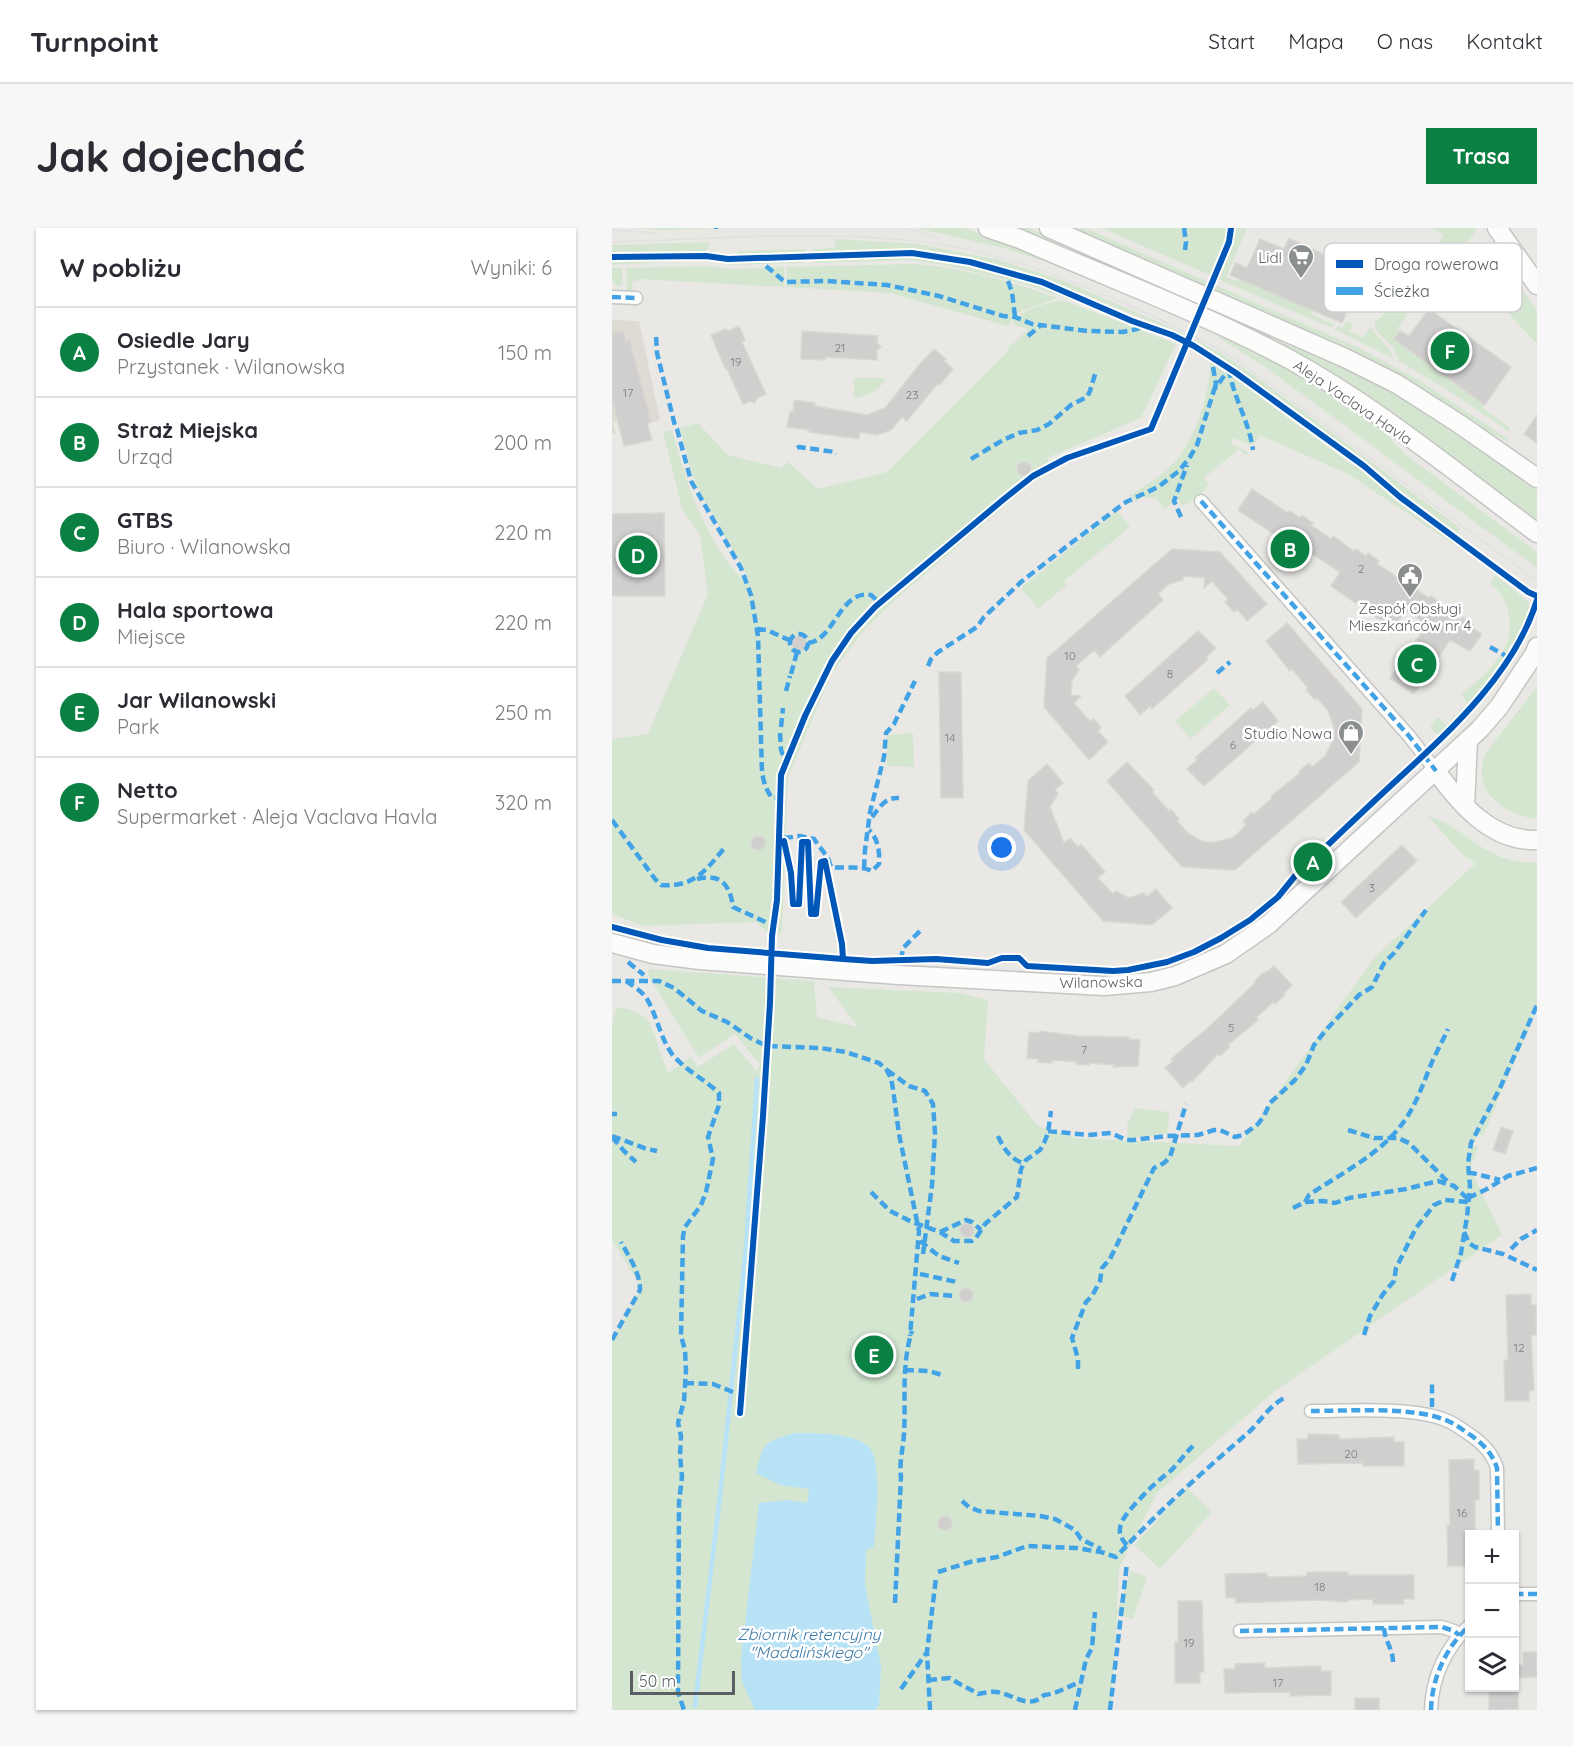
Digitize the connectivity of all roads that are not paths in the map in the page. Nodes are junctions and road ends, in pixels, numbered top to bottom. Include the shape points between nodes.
1 (988, 228) edge
2 (1049, 228) edge
3 (1497, 228) edge
4 (1508, 243) edge
5 (1522, 264) edge
6 (1537, 285) edge
7 (612, 297) edge
8 (636, 298) dead end
9 (1537, 478) edge
10 (1202, 501) dead end
11 (1537, 533) edge
12 (1536, 650) edge
13 (1468, 740) junction
14 (1436, 771) junction
15 (1465, 806) junction
16 (1537, 840) edge
17 (612, 943) edge
18 (1311, 1411) dead end
19 (1498, 1530) edge
20 (1519, 1591) edge
21 (1537, 1593) edge
22 (1465, 1629) edge
23 (1240, 1631) dead end
24 (1459, 1635) junction
25 (1431, 1710) edge

1 - 11 street, Aleja Vaclava Havla via 1222,326 1287,358 1385,421
2 - 9 street, Aleja Vaclava Havla via 1345,357 1458,423
3 - 4 street
5 - 6 street
7 - 8 street
10 - 14 street
12 - 13 street, Wilanowska via 1499,706
13 - 14 street, Wilanowska
13 - 15 street
14 - 15 street
14 - 17 street, Wilanowska via 1254,936 1226,954 1151,982 1104,986 899,975 700,960 653,954
15 - 16 street via 1506,836
18 - 19 street via 1418,1413 1457,1426 1494,1458
20 - 21 street
22 - 24 street
23 - 24 street via 1442,1627
24 - 25 street via 1439,1668

